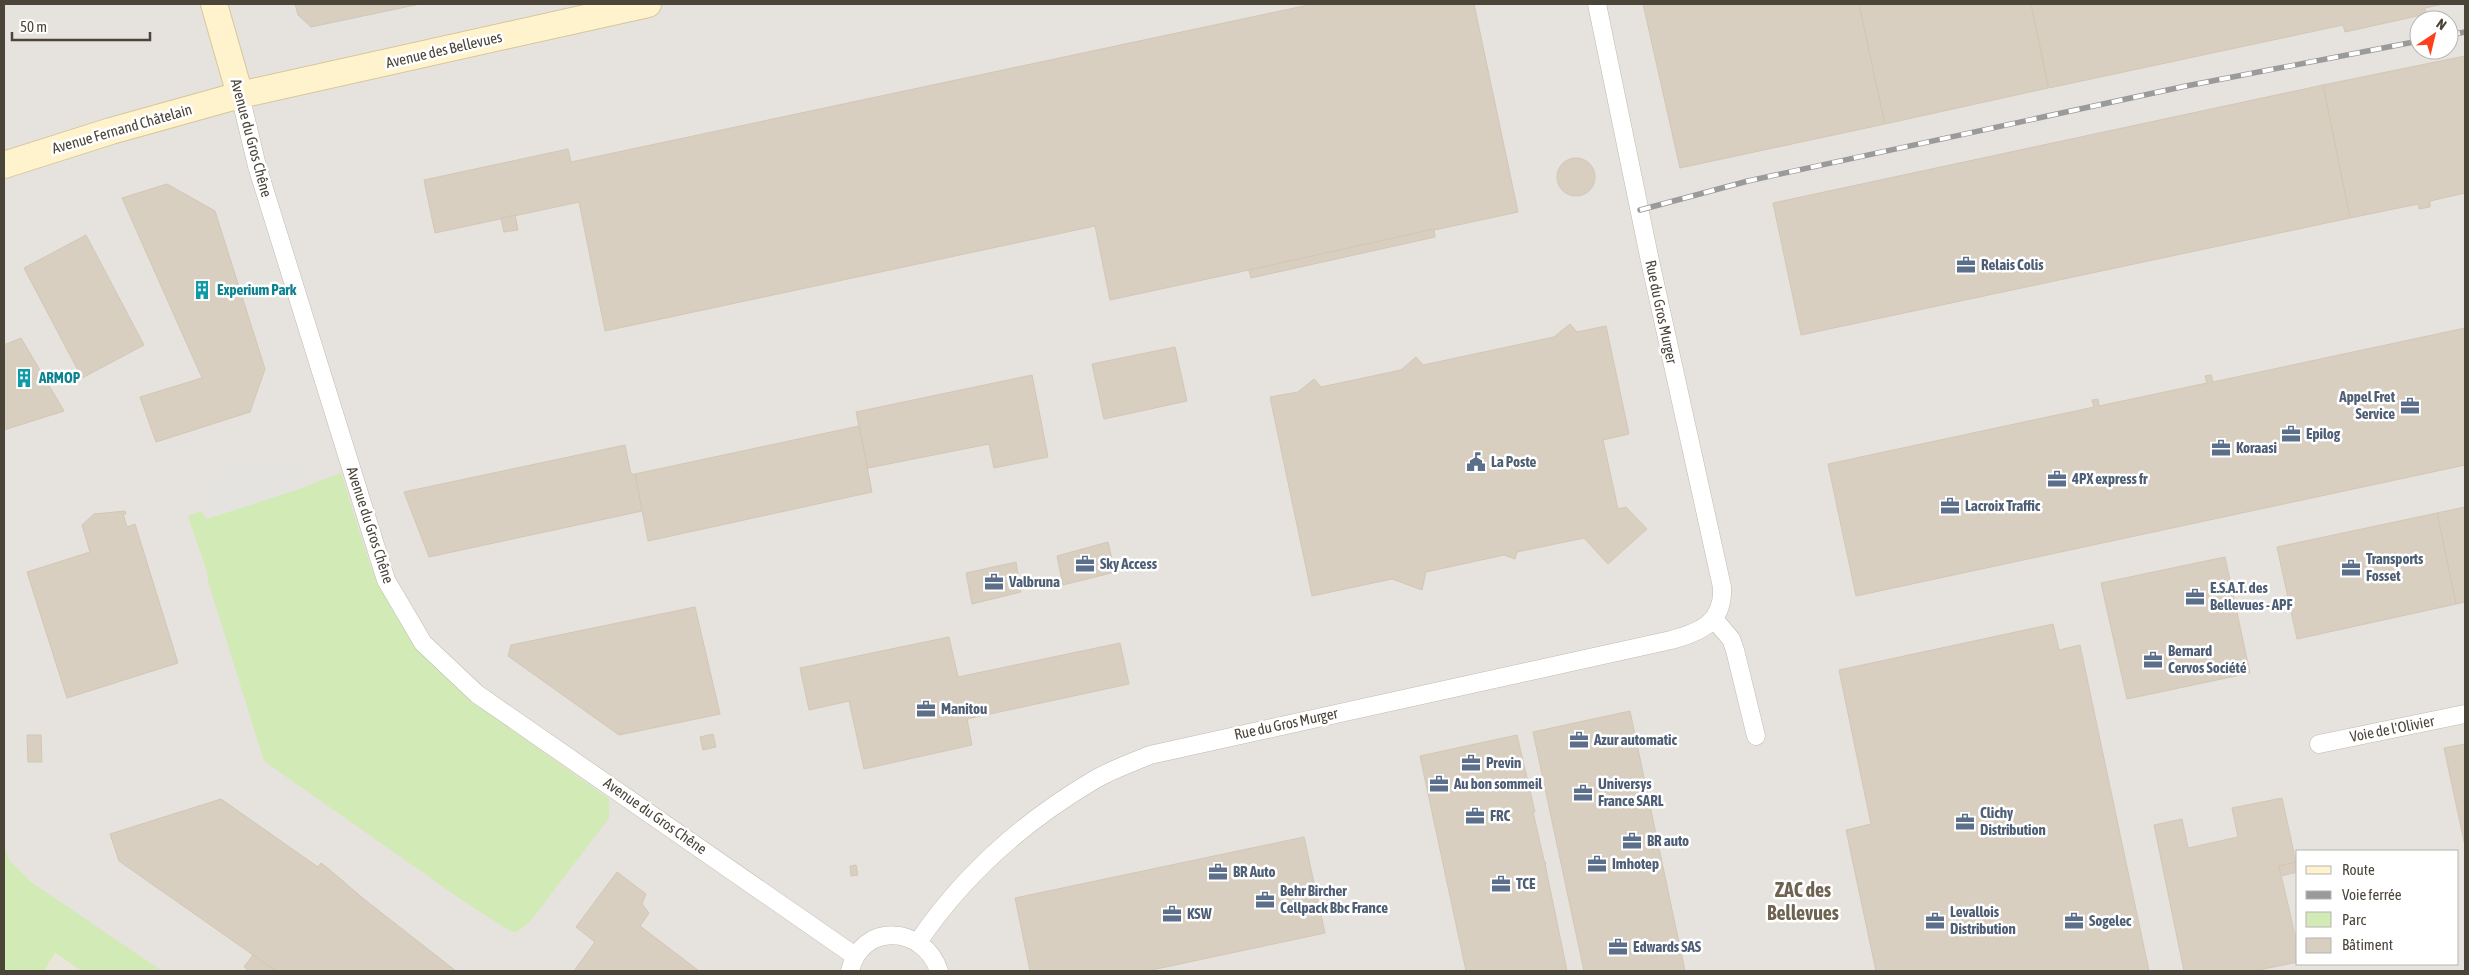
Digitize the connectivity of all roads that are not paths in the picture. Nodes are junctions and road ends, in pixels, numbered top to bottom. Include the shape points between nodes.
1 (214, 4) edge
2 (648, 4) edge
3 (1598, 4) edge
4 (240, 95) junction
5 (4, 164) edge
6 (1714, 619) junction
7 (2465, 714) edge
8 (1756, 736) dead end
9 (2319, 744) dead end
10 (918, 942) junction
11 (853, 964) edge
12 (938, 971) edge

1 - 4 street, Avenue du Gros Chêne
2 - 4 street, Avenue des Bellevues
3 - 6 street, Rue du Gros Murger via 1650,261 1722,587 1723,600
4 - 5 street, Avenue Fernand Châtelain
4 - 11 street, Avenue du Gros Chêne via 257,166 386,580 423,643 477,694
6 - 8 street via 1731,639 1735,650
6 - 10 street, Rue du Gros Murger via 1701,629 1671,640 1150,755 1095,779 1034,818 975,870
7 - 9 street, Voie de l'Olivier
10 - 11 street via 888,936 868,943
10 - 12 street via 931,954

